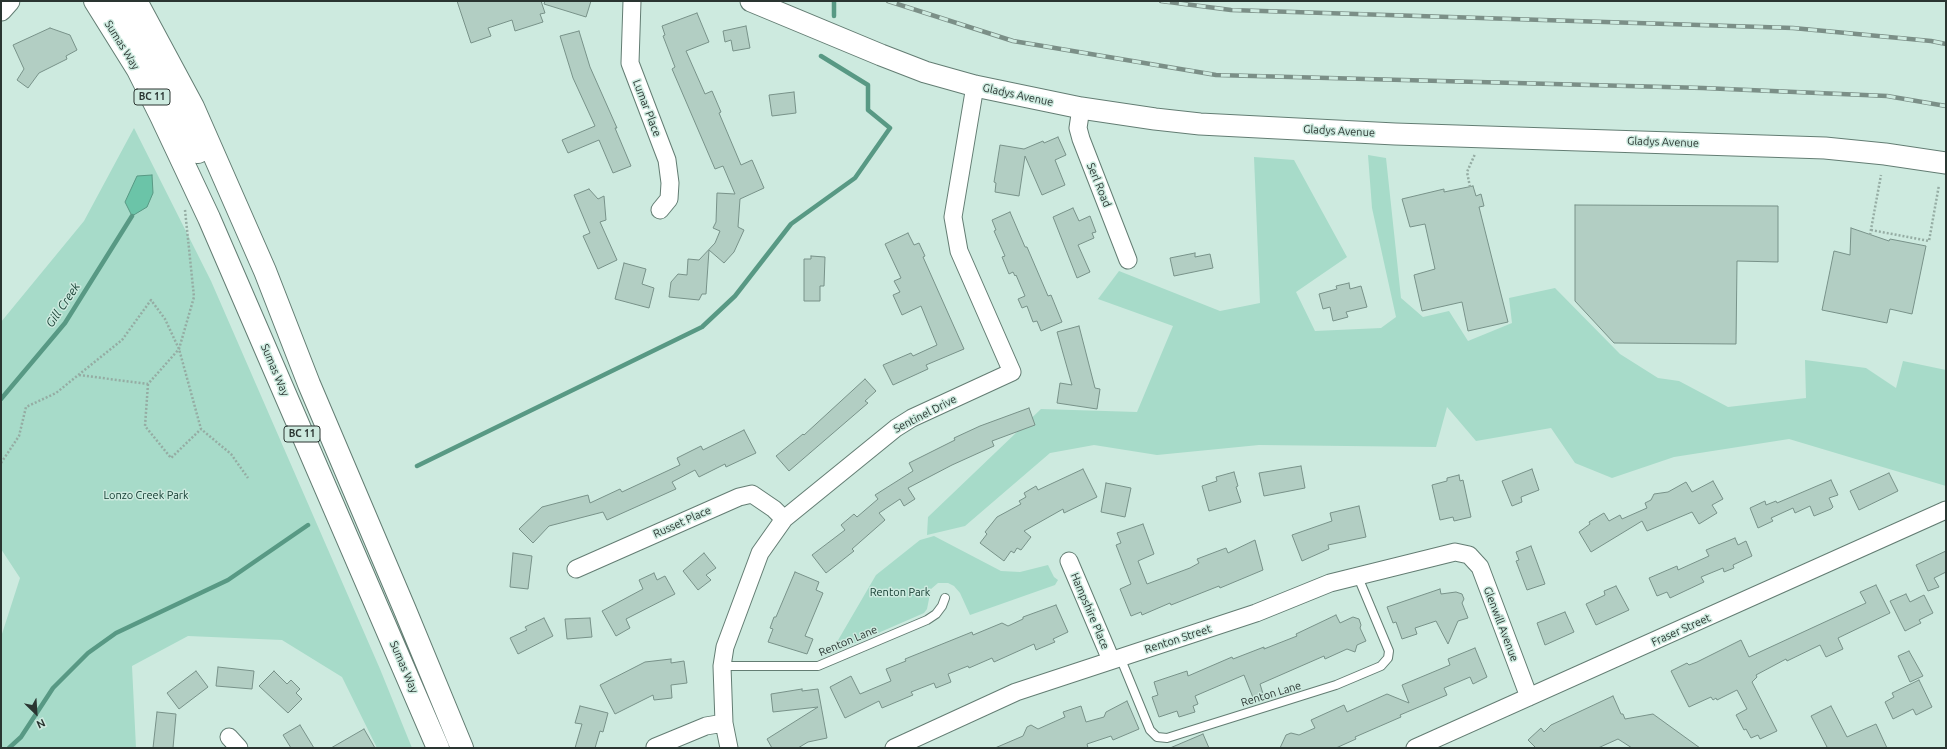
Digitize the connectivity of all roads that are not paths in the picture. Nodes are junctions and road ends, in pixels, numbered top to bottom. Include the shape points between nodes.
1 (9, 1) edge
2 (95, 1) edge
3 (114, 1) edge
4 (632, 1) edge
5 (751, 1) edge
6 (140, 4) edge
7 (1, 10) edge
8 (975, 86) junction
9 (1082, 108) junction
10 (1946, 163) edge
11 (660, 210) dead end
12 (1128, 260) dead end
13 (265, 271) junction
14 (326, 421) junction
15 (1946, 510) edge
16 (784, 519) junction
17 (1469, 555) joint
18 (1069, 561) dead end
19 (576, 569) dead end
20 (1358, 577) junction
21 (945, 598) dead end
22 (1116, 659) junction
23 (722, 666) junction
24 (405, 670) junction
25 (1529, 697) junction
26 (724, 723) junction
27 (655, 747) edge
28 (430, 748) edge
29 (438, 748) edge
30 (462, 748) edge
31 (478, 748) edge
32 (729, 748) edge
33 (894, 748) edge
34 (1415, 748) edge

1 - 7 street
2 - 24 highway, Sumas Way / BC 11 via 138,70 162,116 209,218
3 - 13 highway via 136,34 218,191
4 - 11 street, Lumar Place via 630,63 667,160 670,183 668,199
5 - 8 street, Gladys Avenue via 903,63
6 - 13 highway, Sumas Way / BC 11 via 193,107
8 - 9 street, Gladys Avenue
8 - 16 street, Sentinel Drive via 953,217 959,251 1012,372 912,418 896,428
9 - 10 street, Gladys Avenue via 1200,124 1474,137 1825,148
9 - 12 street, Serl Road via 1078,128 1081,139
13 - 14 highway, Sumas Way / BC 11
14 - 30 highway, Sumas Way / BC 11
14 - 31 highway via 373,511
15 - 25 street, Fraser Street
16 - 19 street, Russet Place via 752,494 739,497
16 - 23 street, Sentinel Drive via 760,553 725,647
17 - 20 street, Renton Street via 1455,552
17 - 25 street, Glenwill Avenue via 1480,567
18 - 22 street, Hampshire Place
20 - 22 street, Renton Street via 1330,583 1256,613
20 - 22 lane, Renton Lane via 1389,651 1388,658 1381,666 1336,685 1167,738 1156,737 1150,730
21 - 23 lane, Renton Lane via 936,614 927,620 818,666
22 - 33 street, Renton Street via 1016,692
23 - 26 street, Sentinel Drive
24 - 28 highway
24 - 29 highway, Sumas Way / BC 11
25 - 34 street, Fraser Street
26 - 27 street via 706,726
26 - 32 street, Sentinel Drive

